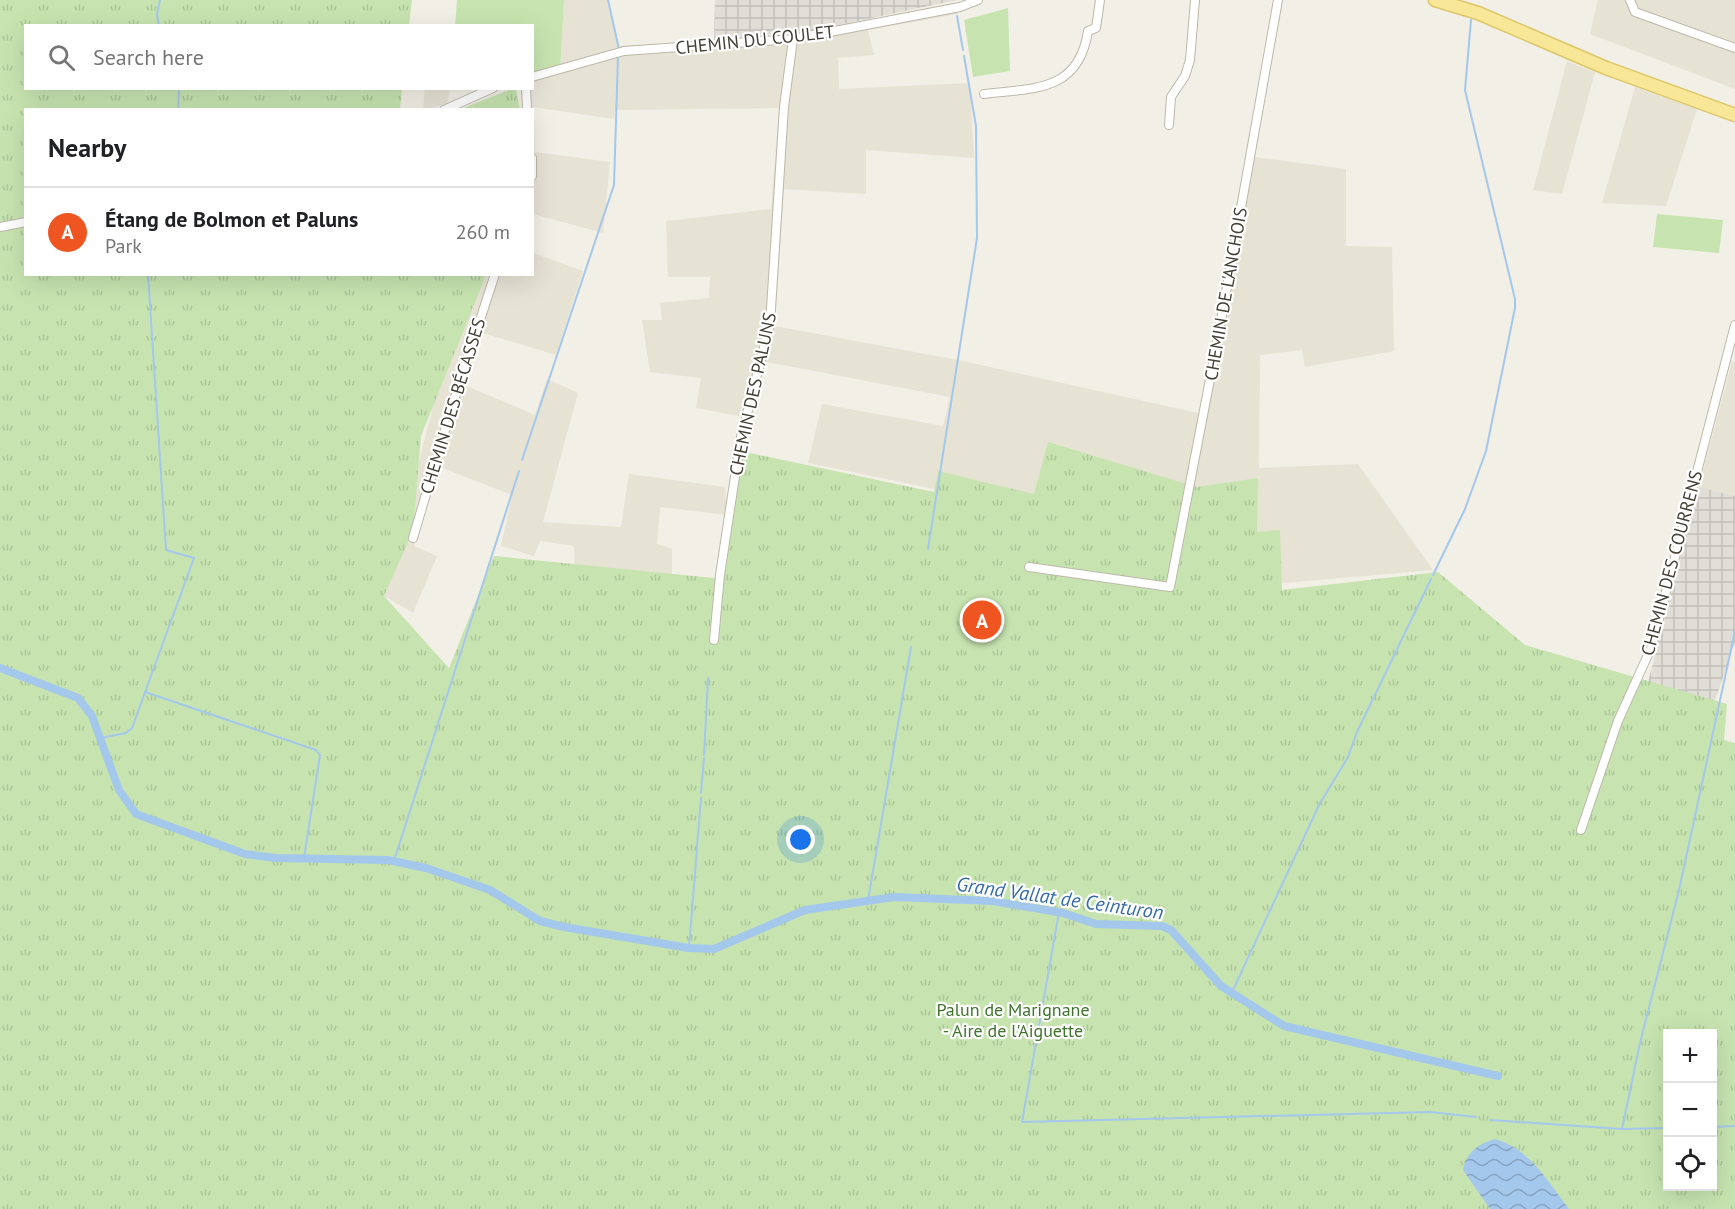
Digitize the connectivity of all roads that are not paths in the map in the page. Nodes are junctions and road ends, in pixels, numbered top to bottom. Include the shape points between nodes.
1 (978, 0) edge
2 (1100, 0) edge
3 (1195, 0) edge
4 (1278, 0) edge
5 (1435, 0) edge
6 (1630, 0) edge
7 (794, 39) junction
8 (1735, 48) edge
9 (534, 76) edge
10 (489, 90) edge
11 (526, 90) edge
12 (984, 94) dead end
13 (448, 108) edge
14 (527, 108) edge
15 (1735, 113) edge
16 (1169, 125) dead end
17 (24, 222) edge
18 (0, 227) edge
19 (494, 276) edge
20 (1735, 325) edge
21 (413, 538) dead end
22 (1029, 567) dead end
23 (714, 640) dead end
24 (1581, 830) dead end

1 - 7 street, CHEMIN DU COULET via 960,7
2 - 12 street via 1096,28 1088,31 1083,53 1058,82
3 - 16 street via 1190,60 1171,97
4 - 22 street, CHEMIN DE L'ANCHOIS via 1170,587
5 - 15 main road via 1478,13 1606,68
6 - 8 street via 1635,12
7 - 9 street, CHEMIN DU COULET via 624,51
7 - 23 street, CHEMIN DES PALUNS via 784,107 770,324 741,437
10 - 13 street
11 - 14 street
17 - 18 street
19 - 21 street, CHEMIN DES BÉCASSES
20 - 24 street, CHEMIN DES COURRENS via 1652,646 1618,721

